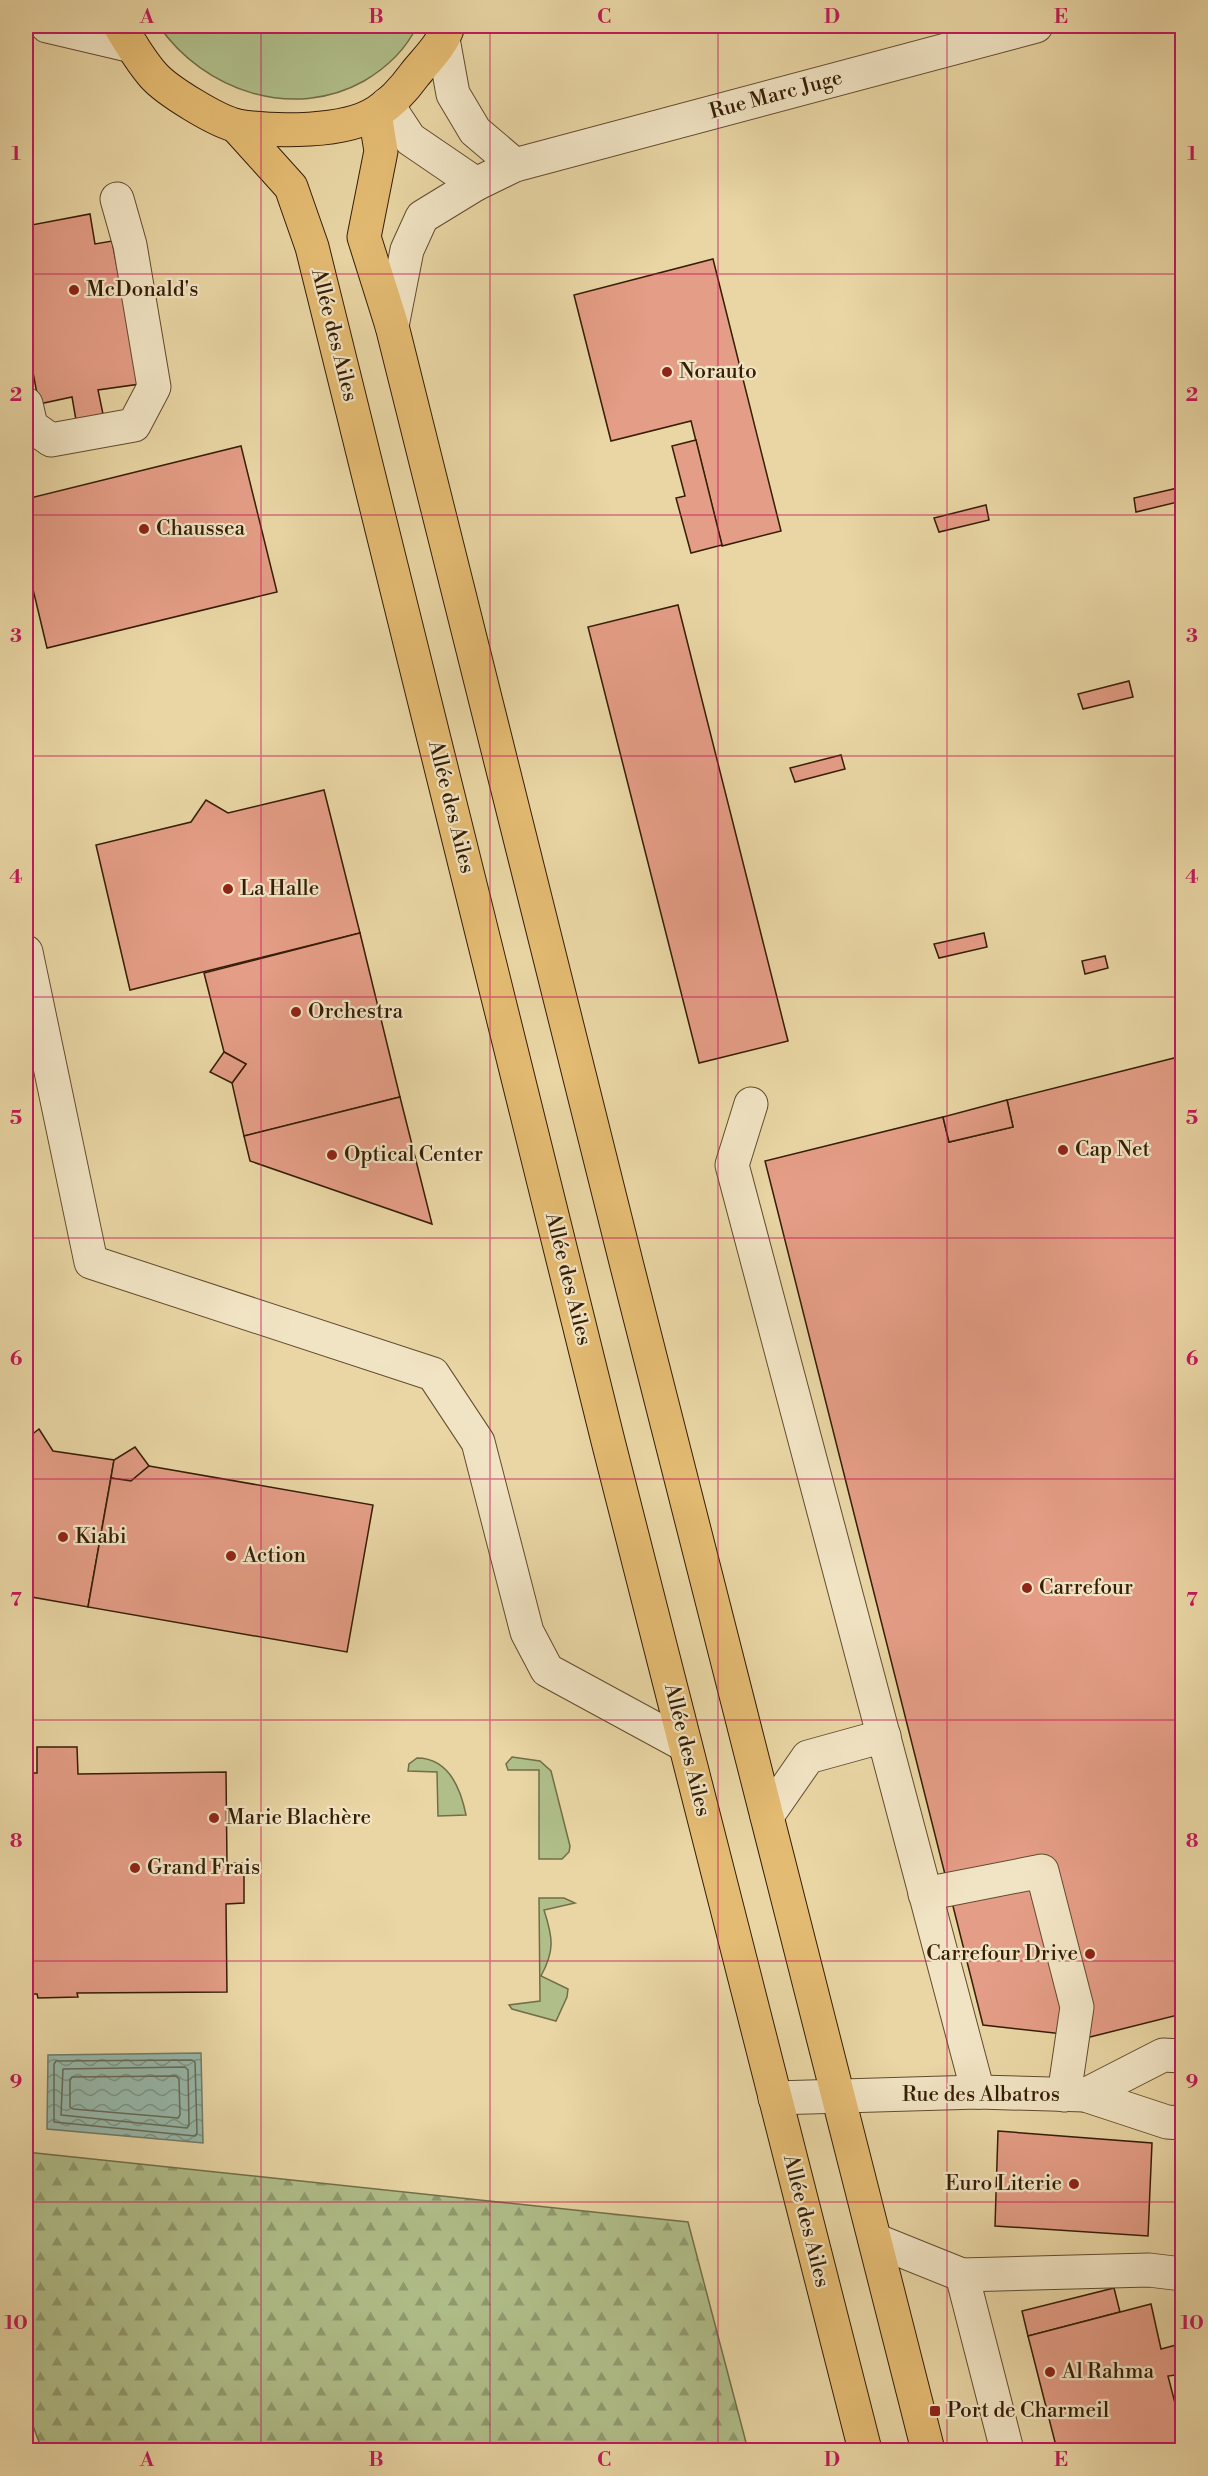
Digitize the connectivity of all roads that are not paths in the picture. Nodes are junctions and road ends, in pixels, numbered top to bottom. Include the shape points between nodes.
1 (47, 26) edge
2 (1036, 26) edge
3 (448, 31) edge
4 (126, 36) edge
5 (381, 109) junction
6 (236, 126) junction
7 (515, 165) junction
8 (476, 184) junction
9 (117, 199) dead end
10 (392, 326) junction
11 (26, 404) edge
12 (26, 952) edge
13 (751, 1104) dead end
14 (884, 1736) junction
15 (685, 1745) junction
16 (767, 1816) junction
17 (926, 1894) junction
18 (1182, 2056) edge
19 (978, 2092) junction
20 (1074, 2095) junction
21 (838, 2096) junction
22 (775, 2098) junction
23 (1182, 2123) edge
24 (875, 2240) junction
25 (1182, 2274) edge
26 (962, 2275) junction
27 (865, 2451) edge
28 (928, 2451) edge
29 (1007, 2451) edge

1 - 4 street
2 - 7 street, Rue Marc Juge
3 - 5 main road via 398,96
3 - 7 street via 453,94 475,130
4 - 6 main road via 154,76 190,103
5 - 6 main road via 349,124 294,130
5 - 8 street via 410,139
5 - 10 main road via 381,151 364,237
6 - 15 main road, Allée des Ailes via 291,187 312,247
7 - 8 street, Rue Marc Juge
8 - 10 street, Rue Marc Juge via 422,217 407,250
9 - 11 street via 130,245 154,387 134,425 51,440 31,426
10 - 16 main road
12 - 15 street via 91,1262 434,1374 478,1442 527,1632 547,1670
13 - 14 street via 732,1166
14 - 16 street via 808,1757
14 - 17 street
15 - 22 main road, Allée des Ailes
16 - 21 main road
17 - 19 street
17 - 20 street via 1042,1871 1077,2007
18 - 20 street via 1163,2055
19 - 20 street, Rue des Albatros
19 - 21 street, Rue des Albatros
20 - 23 street, Rue des Albatros
21 - 22 street, Rue des Albatros
21 - 24 main road
22 - 27 main road, Allée des Ailes
24 - 26 street
24 - 28 main road
25 - 26 street via 1149,2270
26 - 29 street

